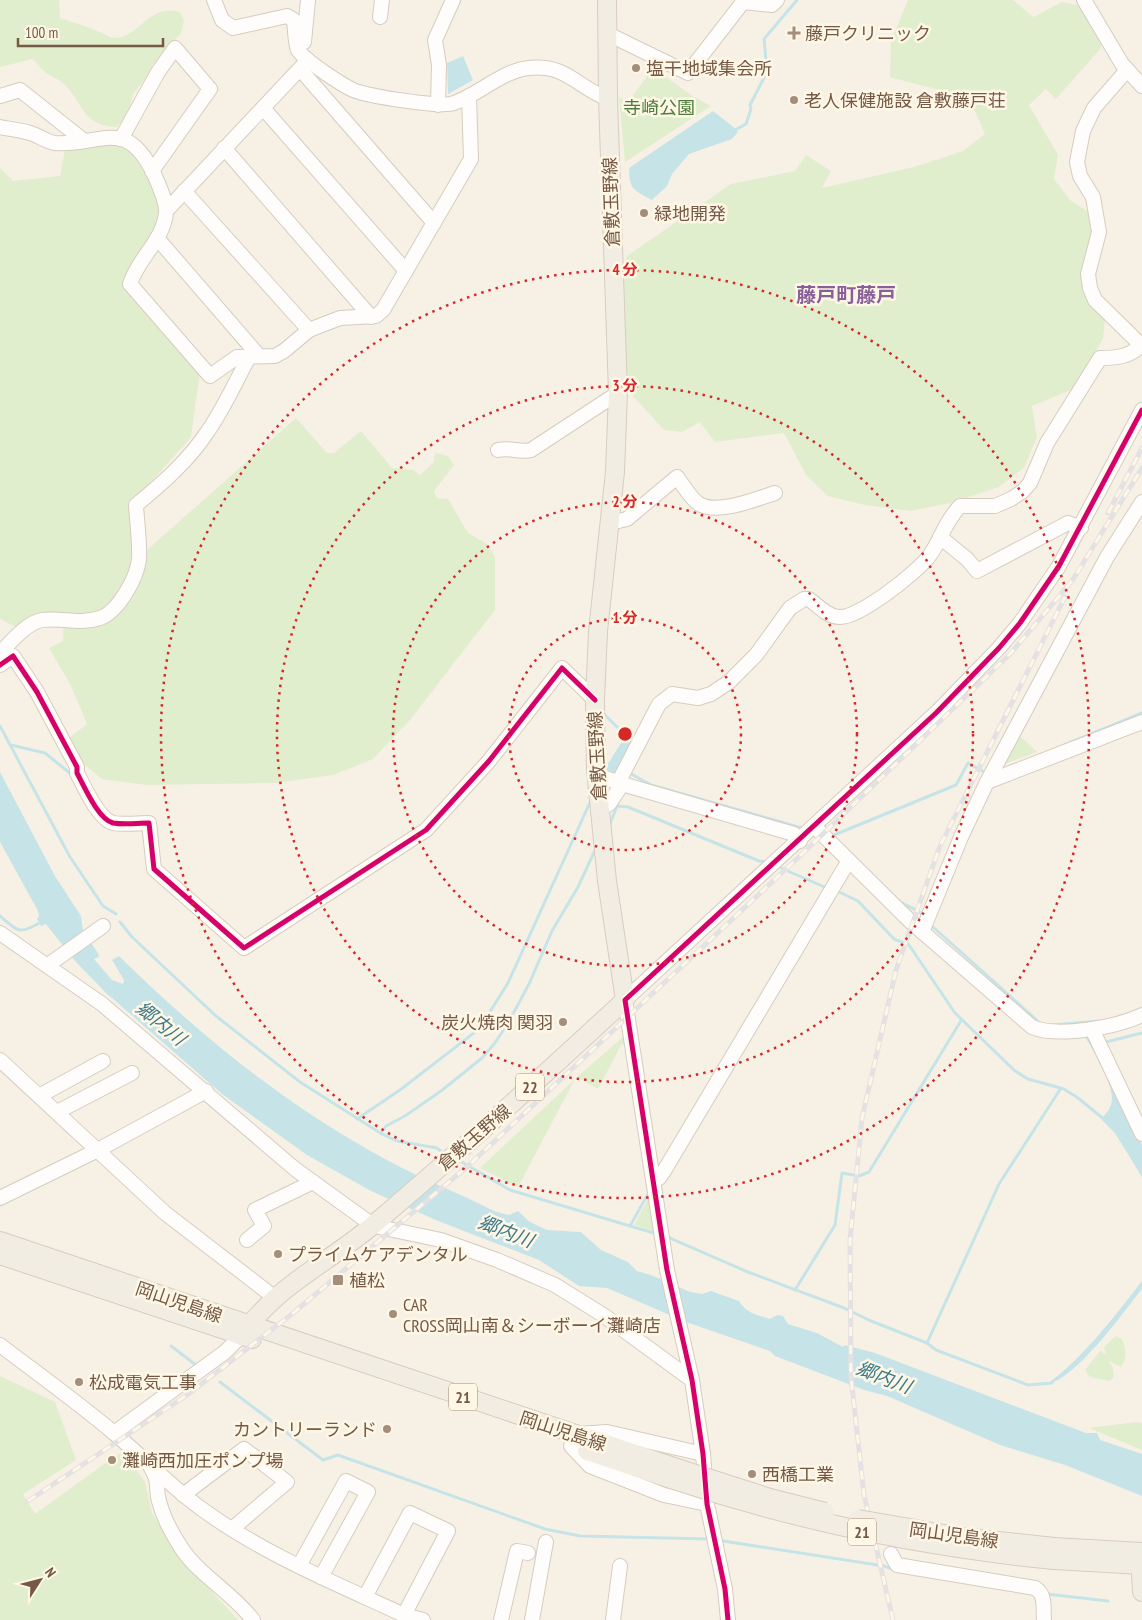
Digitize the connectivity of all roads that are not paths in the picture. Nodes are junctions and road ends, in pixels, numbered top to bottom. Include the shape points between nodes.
1 (214, 0) edge
2 (308, 0) edge
3 (382, 0) edge
4 (453, 0) edge
5 (607, 0) edge
6 (777, 0) edge
7 (1084, 0) edge
8 (380, 17) dead end
9 (608, 34) junction
10 (304, 61) junction
11 (1127, 70) junction
12 (1142, 86) edge
13 (0, 96) edge
14 (469, 96) junction
15 (608, 99) junction
16 (438, 104) junction
17 (263, 108) junction
18 (0, 127) edge
19 (121, 139) junction
20 (83, 140) junction
21 (224, 148) junction
22 (152, 171) junction
23 (184, 190) junction
24 (166, 211) junction
25 (434, 223) junction
26 (157, 238) junction
27 (406, 270) junction
28 (370, 316) junction
29 (309, 330) junction
30 (1142, 345) edge
31 (254, 357) junction
32 (618, 394) junction
33 (1142, 410) edge
34 (498, 450) dead end
35 (775, 494) dead end
36 (1142, 502) edge
37 (610, 523) junction
38 (1081, 528) junction
39 (940, 537) junction
40 (0, 653) edge
41 (0, 665) edge
42 (595, 700) junction
43 (1142, 722) edge
44 (615, 776) junction
45 (987, 782) junction
46 (607, 803) junction
47 (815, 827) junction
48 (800, 841) junction
49 (848, 862) junction
50 (103, 926) dead end
51 (922, 932) junction
52 (0, 933) edge
53 (52, 963) junction
54 (624, 1000) junction
55 (1142, 1015) edge
56 (1085, 1029) junction
57 (0, 1060) edge
58 (103, 1062) dead end
59 (132, 1073) dead end
60 (206, 1091) junction
61 (39, 1096) junction
62 (57, 1112) junction
63 (1142, 1134) edge
64 (98, 1150) junction
65 (653, 1179) junction
66 (313, 1182) junction
67 (0, 1198) edge
68 (376, 1222) junction
69 (247, 1240) dead end
70 (0, 1241) edge
71 (0, 1255) edge
72 (61, 1269) junction
73 (274, 1297) junction
74 (245, 1330) junction
75 (0, 1345) edge
76 (692, 1380) junction
77 (114, 1433) junction
78 (573, 1440) junction
79 (703, 1454) junction
80 (147, 1461) junction
81 (183, 1495) junction
82 (707, 1504) junction
83 (232, 1528) junction
84 (546, 1542) dead end
85 (528, 1553) dead end
86 (891, 1554) dead end
87 (1141, 1559) edge
88 (299, 1566) junction
89 (620, 1566) dead end
90 (321, 1577) junction
91 (1142, 1592) edge
92 (365, 1597) junction
93 (407, 1617) edge
94 (253, 1620) edge
95 (423, 1620) edge
96 (501, 1620) edge
97 (532, 1620) edge
98 (613, 1620) edge
99 (728, 1620) edge
100 (1044, 1620) edge

1 - 10 street via 222,20 233,28 287,16 294,20 298,50
2 - 10 street via 303,33
3 - 8 street
4 - 16 street via 435,40 439,65
5 - 9 main road, 倉敷玉野線
6 - 9 street via 772,5 743,2 688,73
7 - 11 street
9 - 15 main road, 倉敷玉野線
10 - 16 street via 354,90
10 - 17 street
10 - 25 street
11 - 12 street
11 - 30 street via 1094,108 1083,131 1077,162 1080,176 1093,197 1099,232 1088,274 1090,288 1095,300
13 - 20 street via 20,90
14 - 15 street via 504,75 528,68 554,68
14 - 16 street via 454,104
14 - 25 street via 471,159
15 - 32 main road, 倉敷玉野線
17 - 21 street
17 - 27 street
18 - 20 street via 31,133 53,143
19 - 20 street via 105,136
19 - 22 street via 136,147
19 - 22 street via 175,48 210,89
21 - 23 street
21 - 28 street
22 - 24 street
23 - 24 street
23 - 29 street
24 - 26 street
25 - 27 street
26 - 31 street
26 - 31 street via 130,284 210,376 237,357
27 - 28 street via 383,310
28 - 29 street via 340,318
29 - 31 street via 275,356
30 - 39 street via 1128,355 1100,358 1047,443 1024,490 995,506 960,506 947,519
31 - 40 street via 209,430 190,454 167,480 136,505 139,560 121,602 102,618 81,622 42,620 18,634
32 - 34 street via 531,450
32 - 37 main road, 倉敷玉野線 via 616,472
33 - 38 street
35 - 37 street via 731,506 709,507 698,504 677,478 627,519
36 - 45 street via 1106,557
37 - 42 main road, 倉敷玉野線 via 598,631
38 - 39 street via 1068,523 977,571
38 - 47 street via 1037,600 999,648 936,713
39 - 44 street via 916,572 880,597 838,618 804,599 790,608 752,660 729,682 698,698 672,694 666,697
41 - 42 street via 13,656 37,692 77,767 76,773 100,814 116,823 149,823 154,869 244,948 426,830 489,761 562,668
42 - 44 main road, 倉敷玉野線
43 - 45 street
44 - 46 main road, 倉敷玉野線
44 - 46 street
44 - 48 street via 794,834
45 - 51 street
46 - 54 main road, 倉敷玉野線 via 607,881
47 - 48 street
47 - 49 street
48 - 54 street
49 - 51 street
49 - 65 street via 664,1171 659,1178
50 - 53 street
51 - 56 street via 1032,1027 1047,1031
52 - 53 street
53 - 60 street
54 - 65 street
54 - 68 main road, 倉敷玉野線 / 22 via 523,1094
55 - 56 street via 1130,1021
56 - 63 street via 1099,1044
57 - 61 street
58 - 61 street
59 - 62 street
60 - 64 street
60 - 66 street via 295,1170
61 - 62 street
62 - 64 street
64 - 67 street
64 - 73 street via 165,1213
65 - 76 street via 667,1270
66 - 68 street
66 - 69 street via 254,1210 264,1226
68 - 73 main road, 倉敷玉野線 / 22
68 - 76 street via 441,1240 555,1285 603,1315
70 - 72 main road, 岡山児島線 / 21
71 - 72 main road, 岡山児島線 / 21
72 - 74 main road, 岡山児島線 / 21
73 - 74 main road, 倉敷玉野線 / 22
74 - 77 street via 225,1352
74 - 78 main road, 岡山児島線 / 21 via 318,1359
75 - 77 street
76 - 79 street
77 - 80 street
78 - 79 street via 592,1431 607,1432
78 - 82 street via 590,1466 664,1495
78 - 87 main road, 岡山児島線 / 21, bridge via 787,1515 891,1538 958,1550
79 - 82 street
80 - 81 street
80 - 94 street via 158,1479 163,1514 182,1550
81 - 83 street
81 - 83 street via 244,1449 286,1482
82 - 99 street
83 - 88 street
84 - 97 street
85 - 96 street via 517,1551
86 - 100 street via 897,1565 1035,1588 1043,1597
87 - 91 main road
88 - 90 street
88 - 90 street via 346,1481 368,1492
89 - 98 street
90 - 92 street
92 - 93 street
92 - 93 street via 410,1513 448,1531
93 - 95 street

